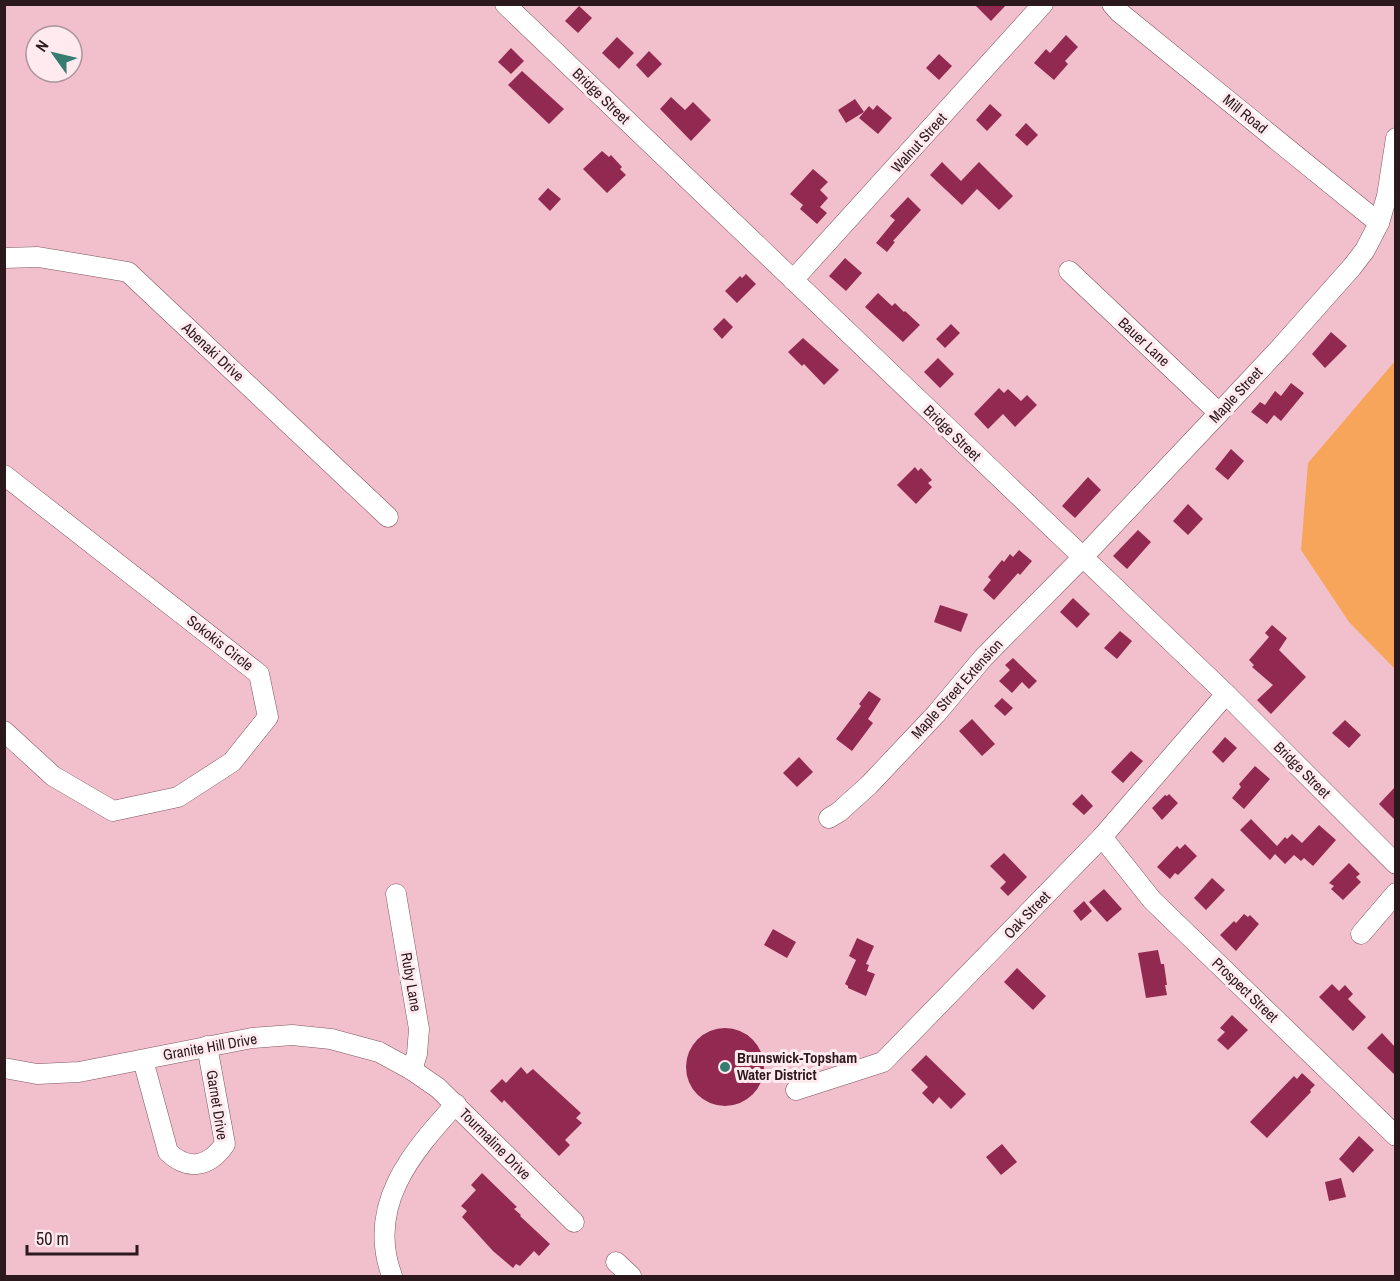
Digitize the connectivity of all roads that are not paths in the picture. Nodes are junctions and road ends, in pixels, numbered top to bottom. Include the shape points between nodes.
1 (505, 4) edge
2 (1043, 4) edge
3 (1112, 4) edge
4 (1395, 138) edge
5 (1379, 223) junction
6 (4, 258) edge
7 (1069, 272) dead end
8 (793, 280) junction
9 (1219, 413) junction
10 (4, 475) edge
11 (388, 517) dead end
12 (1082, 558) junction
13 (1226, 694) junction
14 (4, 731) edge
15 (829, 818) dead end
16 (1102, 837) junction
17 (1395, 864) edge
18 (1395, 893) edge
19 (396, 894) dead end
20 (1360, 934) dead end
21 (207, 1046) junction
22 (143, 1060) junction
23 (4, 1068) edge
24 (412, 1070) junction
25 (796, 1090) dead end
26 (456, 1104) junction
27 (1395, 1136) edge
28 (574, 1222) dead end
29 (616, 1262) dead end
30 (392, 1276) edge
31 (631, 1276) edge

1 - 8 street, Bridge Street
2 - 8 street, Walnut Street
3 - 5 street, Mill Road
4 - 5 street, Maple Street
5 - 9 street, Maple Street via 1352,267
6 - 11 street, Abenaki Drive via 38,257 128,272
7 - 9 street, Bauer Lane
8 - 12 street, Bridge Street
9 - 12 street, Maple Street
10 - 14 street, Sokokis Circle via 259,674 268,717 232,762 178,797 113,811 52,776
12 - 13 street, Bridge Street
12 - 15 street, Maple Street Extension via 983,658 869,785
13 - 16 street, Oak Street
13 - 17 street, Bridge Street
16 - 25 street, Oak Street via 883,1062
16 - 27 street, Prospect Street via 1152,900
18 - 20 street
19 - 24 street, Ruby Lane via 419,1029
21 - 22 street, Granite Hill Drive
21 - 22 street, Garnet Drive via 225,1144 205,1163 177,1161 168,1152
21 - 24 street, Granite Hill Drive via 291,1035 330,1039 379,1052
22 - 23 street, Granite Hill Drive via 79,1072 37,1074
24 - 26 street, Tourmaline Drive
26 - 28 street, Tourmaline Drive
26 - 30 street via 412,1154 392,1193 385,1233
29 - 31 street

